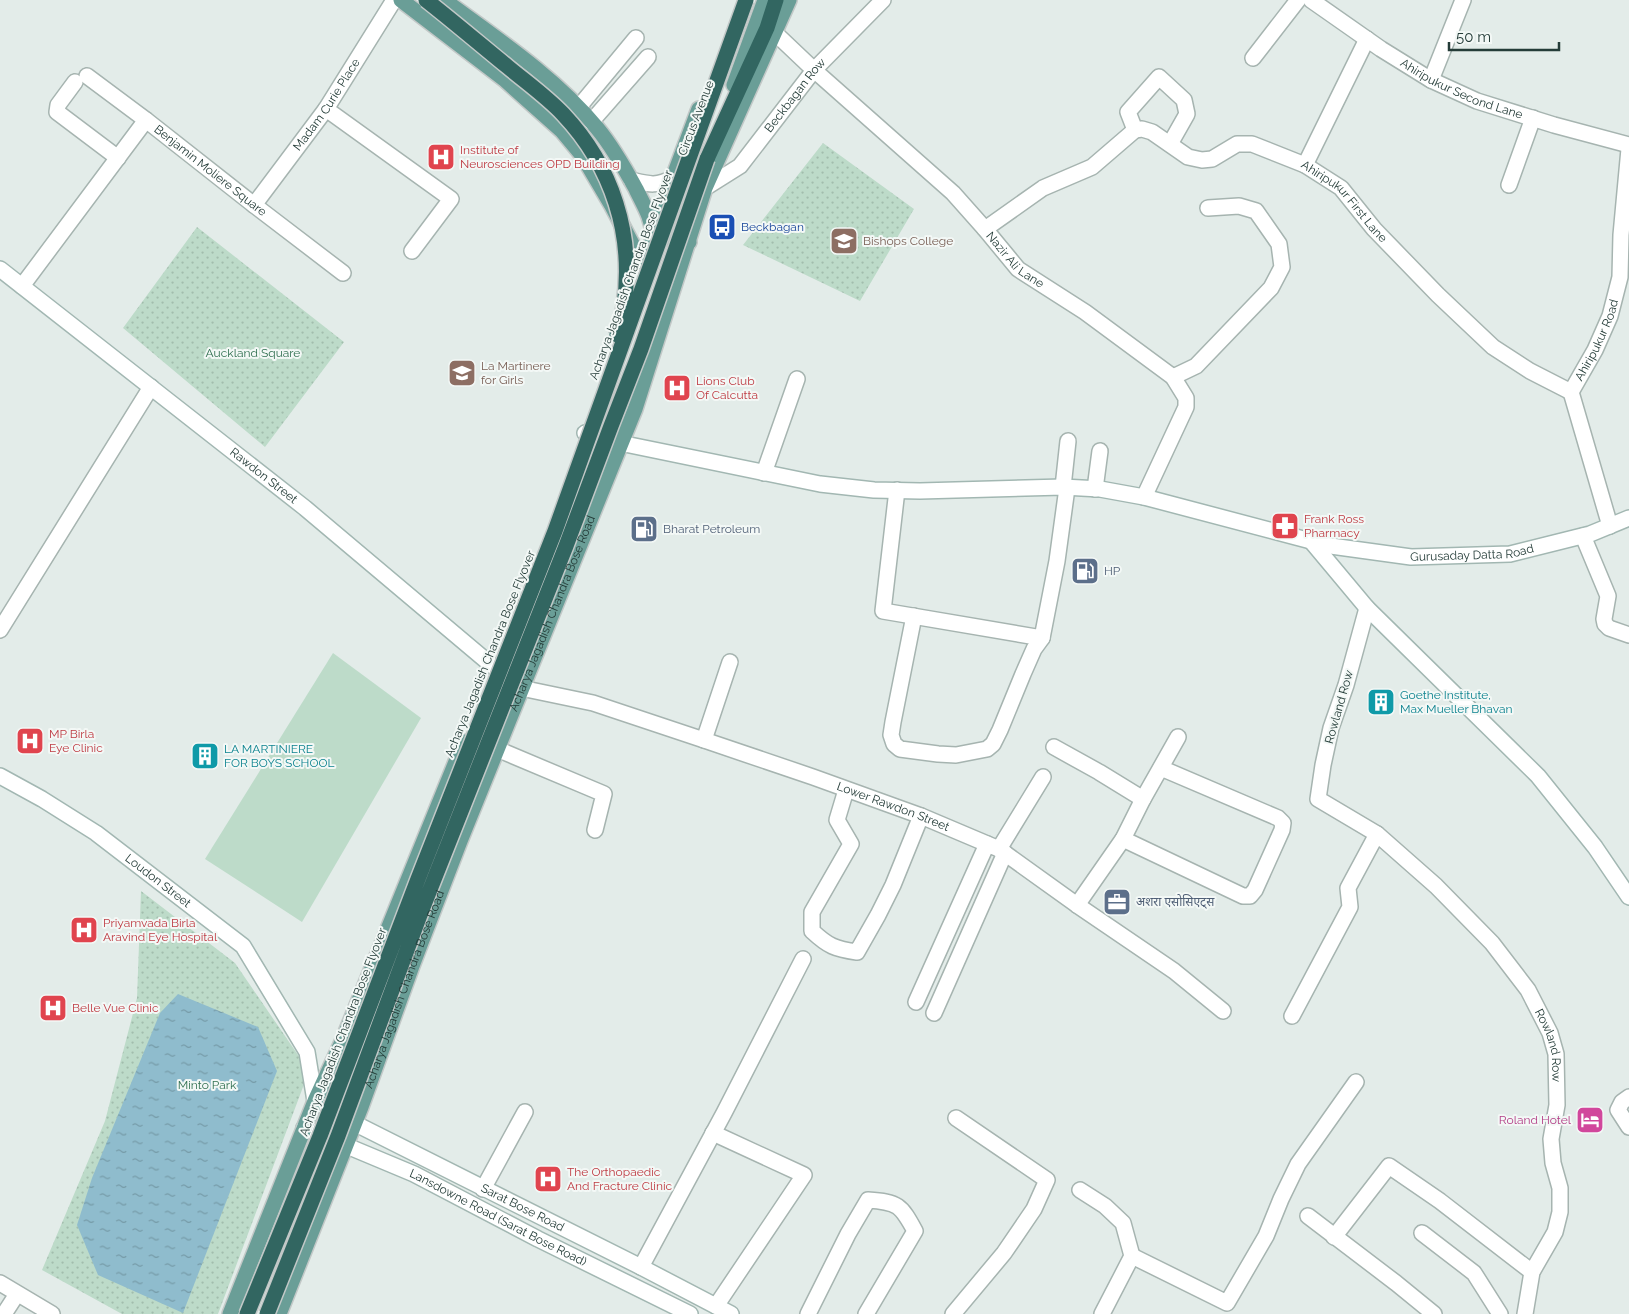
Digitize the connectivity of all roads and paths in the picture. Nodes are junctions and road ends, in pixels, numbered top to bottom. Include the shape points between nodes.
1 (394, 0) edge
2 (401, 0) edge
3 (426, 0) edge
4 (444, 0) edge
5 (739, 0) edge
6 (746, 0) edge
7 (765, 0) edge
8 (776, 0) edge
9 (789, 0) edge
10 (883, 0) edge
11 (1298, 0) edge
12 (1311, 0) edge
13 (1463, 0) edge
14 (775, 32) junction
15 (636, 38) dead end
16 (1367, 39) junction
17 (648, 58) dead end
18 (1254, 58) dead end
19 (814, 70) junction
20 (1431, 80) junction
21 (578, 108) junction
22 (326, 109) junction
23 (1533, 118) junction
24 (146, 120) junction
25 (591, 122) junction
26 (1135, 130) junction
27 (1170, 144) junction
28 (1629, 147) edge
29 (118, 158) junction
30 (707, 159) junction
31 (1305, 165) junction
32 (673, 178) junction
33 (631, 180) junction
34 (1509, 185) dead end
35 (705, 188) junction
36 (254, 205) junction
37 (1208, 208) dead end
38 (985, 229) junction
39 (653, 235) junction
40 (689, 242) junction
41 (412, 251) dead end
42 (644, 264) junction
43 (0, 268) edge
44 (343, 273) dead end
45 (679, 273) junction
46 (22, 286) junction
47 (1173, 377) junction
48 (797, 379) dead end
49 (151, 387) junction
50 (1571, 392) junction
51 (585, 433) junction
52 (1068, 441) dead end
53 (620, 443) junction
54 (1100, 451) dead end
55 (576, 471) junction
56 (764, 473) junction
57 (1065, 488) junction
58 (1095, 489) junction
59 (898, 490) junction
60 (1144, 497) junction
61 (1629, 518) edge
62 (1610, 526) junction
63 (1583, 536) junction
64 (1311, 541) junction
65 (1367, 608) junction
66 (914, 616) junction
67 (0, 630) edge
68 (1629, 634) edge
69 (1042, 638) junction
70 (730, 662) dead end
71 (494, 668) junction
72 (521, 688) junction
73 (1178, 737) dead end
74 (704, 740) junction
75 (1054, 747) dead end
76 (497, 748) junction
77 (1160, 768) junction
78 (0, 776) edge
79 (1043, 777) dead end
80 (846, 790) junction
81 (1143, 799) junction
82 (921, 816) junction
83 (595, 830) dead end
84 (1377, 834) junction
85 (1123, 839) junction
86 (997, 848) junction
87 (1629, 897) edge
88 (1077, 906) junction
89 (803, 959) dead end
90 (916, 1002) dead end
91 (1223, 1011) dead end
92 (934, 1013) dead end
93 (1292, 1016) dead end
94 (1356, 1082) dead end
95 (1629, 1097) edge
96 (315, 1100) junction
97 (525, 1112) dead end
98 (956, 1118) dead end
99 (354, 1123) junction
100 (304, 1128) junction
101 (1629, 1128) edge
102 (713, 1133) junction
103 (345, 1145) junction
104 (483, 1189) junction
105 (1080, 1190) dead end
106 (1308, 1216) dead end
107 (1422, 1233) dead end
108 (1334, 1237) junction
109 (1132, 1256) junction
110 (640, 1267) junction
111 (1532, 1272) junction
112 (0, 1284) edge
113 (17, 1294) junction
114 (716, 1306) junction
115 (4, 1314) edge
116 (52, 1314) edge
117 (230, 1314) edge
118 (247, 1314) edge
119 (267, 1314) edge
120 (279, 1314) edge
121 (690, 1314) edge
122 (731, 1314) edge
123 (808, 1314) edge
124 (866, 1314) edge
125 (953, 1314) edge
126 (1102, 1314) edge
127 (1434, 1314) edge
128 (1500, 1314) edge
129 (1525, 1314) edge

1 - 22 street, Madam Curie Place
2 - 42 main road via 504,80 562,131 582,155
3 - 55 highway, bridge via 562,113 595,156 618,208 626,258 624,308
4 - 21 main road via 557,87
5 - 32 main road, Circus Avenue
6 - 55 highway, Acharya Jagadish Chandra Bose Flyover, bridge
7 - 30 main road
8 - 30 highway
9 - 14 main road
10 - 19 street, Beckbagan Row
11 - 18 street
12 - 16 street, Ahiripukur Second Lane
13 - 20 street
14 - 19 street, Nazir Ali Lane
14 - 35 main road
15 - 21 street
16 - 20 street, Ahiripukur Second Lane
16 - 31 street
17 - 25 street
19 - 35 street, Beckbagan Row via 740,166
19 - 38 street, Nazir Ali Lane via 953,193
20 - 23 street, Ahiripukur Second Lane via 1477,101
21 - 25 main road
22 - 36 street, Madam Curie Place
22 - 41 street via 451,199
23 - 28 street, Ahiripukur Second Lane
23 - 34 street
24 - 29 street, Benjamin Moliere Square
24 - 29 street via 81,79 58,105 57,112
24 - 36 street, Benjamin Moliere Square
25 - 33 main road via 619,157
26 - 27 street, Ahiripukur First Lane via 1152,132
26 - 27 street via 1128,112 1159,77 1184,100 1187,114
26 - 38 street via 1092,167 1043,188
27 - 31 street, Ahiripukur First Lane via 1188,157 1202,160 1212,160 1237,144 1252,144
28 - 50 street, Ahiripukur Road via 1620,277 1595,350
29 - 46 street, Benjamin Moliere Square
30 - 119 highway, bridge via 641,349 566,546 423,906 338,1136
31 - 50 street, Ahiripukur First Lane via 1341,188 1374,229 1492,347
32 - 33 street via 654,185
32 - 35 street
32 - 39 main road, Circus Avenue
33 - 39 main road via 650,216
35 - 40 main road
36 - 44 street, Benjamin Moliere Square
37 - 47 street via 1239,206 1256,211 1279,244 1282,267 1270,288 1196,366
38 - 47 street, Nazir Ali Lane via 1018,269 1085,312
39 - 40 main road
39 - 42 main road, Circus Avenue
40 - 45 main road, Acharya Jagadish Chandra Bose Road
42 - 45 main road
42 - 51 main road
43 - 46 street, Rawdon Street
45 - 53 main road, Acharya Jagadish Chandra Bose Road
46 - 49 street, Rawdon Street
47 - 60 street, Nazir Ali Lane via 1186,398 1186,408
48 - 56 street
49 - 67 street
49 - 71 street, Rawdon Street via 298,502
50 - 62 street, Ahiripukur Road
51 - 53 street, Gurusaday Datta Road
51 - 71 main road
52 - 57 street
53 - 56 street, Gurusaday Datta Road
53 - 72 main road, Acharya Jagadish Chandra Bose Road
54 - 58 street
55 - 118 highway, Acharya Jagadish Chandra Bose Flyover, bridge via 323,1127
56 - 59 street, Gurusaday Datta Road via 820,484
57 - 58 street, Gurusaday Datta Road
57 - 59 street, Gurusaday Datta Road
57 - 69 street via 1057,561
58 - 60 street, Gurusaday Datta Road
59 - 66 street via 882,612
60 - 64 street, Gurusaday Datta Road
61 - 62 street, Gurusaday Datta Road
62 - 63 street, Gurusaday Datta Road
63 - 64 street, Gurusaday Datta Road via 1510,554 1411,557
63 - 68 street via 1608,596 1605,624
64 - 65 street
65 - 84 street, Rowland Row via 1332,728 1318,799
65 - 87 street via 1538,776 1595,847
66 - 69 street
66 - 69 street via 892,734 894,744 900,749 938,754 987,749 1000,730 1034,649
70 - 74 street
71 - 72 street, Rawdon Street
71 - 96 main road via 343,1040
72 - 74 street, Lower Rawdon Street via 593,703
72 - 76 main road, Acharya Jagadish Chandra Bose Road
73 - 77 street
74 - 80 street, Lower Rawdon Street
75 - 81 street
76 - 83 street via 604,794
76 - 99 main road, Acharya Jagadish Chandra Bose Road
77 - 81 street
77 - 85 street via 1278,818 1283,823 1255,890 1250,896 1243,896
78 - 96 street, Loudon Street via 42,798 96,833 243,946 307,1052
79 - 86 street
80 - 82 street, Lower Rawdon Street
80 - 82 street via 837,820 851,844 812,912 812,931 827,944 843,950 857,952 893,885
81 - 85 street
82 - 86 street, Lower Rawdon Street
84 - 93 street via 1348,888 1350,907
84 - 111 street, Rowland Row via 1436,886 1492,943 1528,990 1550,1033 1556,1054 1557,1105 1551,1139 1560,1188 1560,1212 1554,1232
85 - 88 street
86 - 88 street, Lower Rawdon Street
86 - 90 street
86 - 92 street
88 - 91 street, Lower Rawdon Street via 1174,971
89 - 102 street
94 - 109 street via 1298,1164 1266,1236 1227,1303
95 - 101 street via 1618,1110
96 - 99 street, Sarat Bose Road
96 - 100 main road
97 - 104 street
98 - 125 street via 1047,1180 1034,1209 1004,1253
99 - 103 main road, Acharya Jagadish Chandra Bose Road
99 - 104 street, Sarat Bose Road
100 - 103 street, Lansdowne Road (Sarat Bose Road)
100 - 117 main road
102 - 110 street
102 - 114 street via 804,1175
103 - 120 main road, Acharya Jagadish Chandra Bose Road
103 - 121 street, Lansdowne Road (Sarat Bose Road) via 414,1174
104 - 110 street, Sarat Bose Road
105 - 109 street via 1105,1206 1123,1223
106 - 108 street
107 - 128 street via 1474,1273
108 - 111 street via 1389,1166
108 - 127 street
109 - 126 street
110 - 114 street, Sarat Bose Road
111 - 129 street, Rowland Row
112 - 113 street
113 - 115 street
113 - 116 street
114 - 122 street, Sarat Bose Road
123 - 124 street via 868,1200 889,1202 905,1212 915,1231

